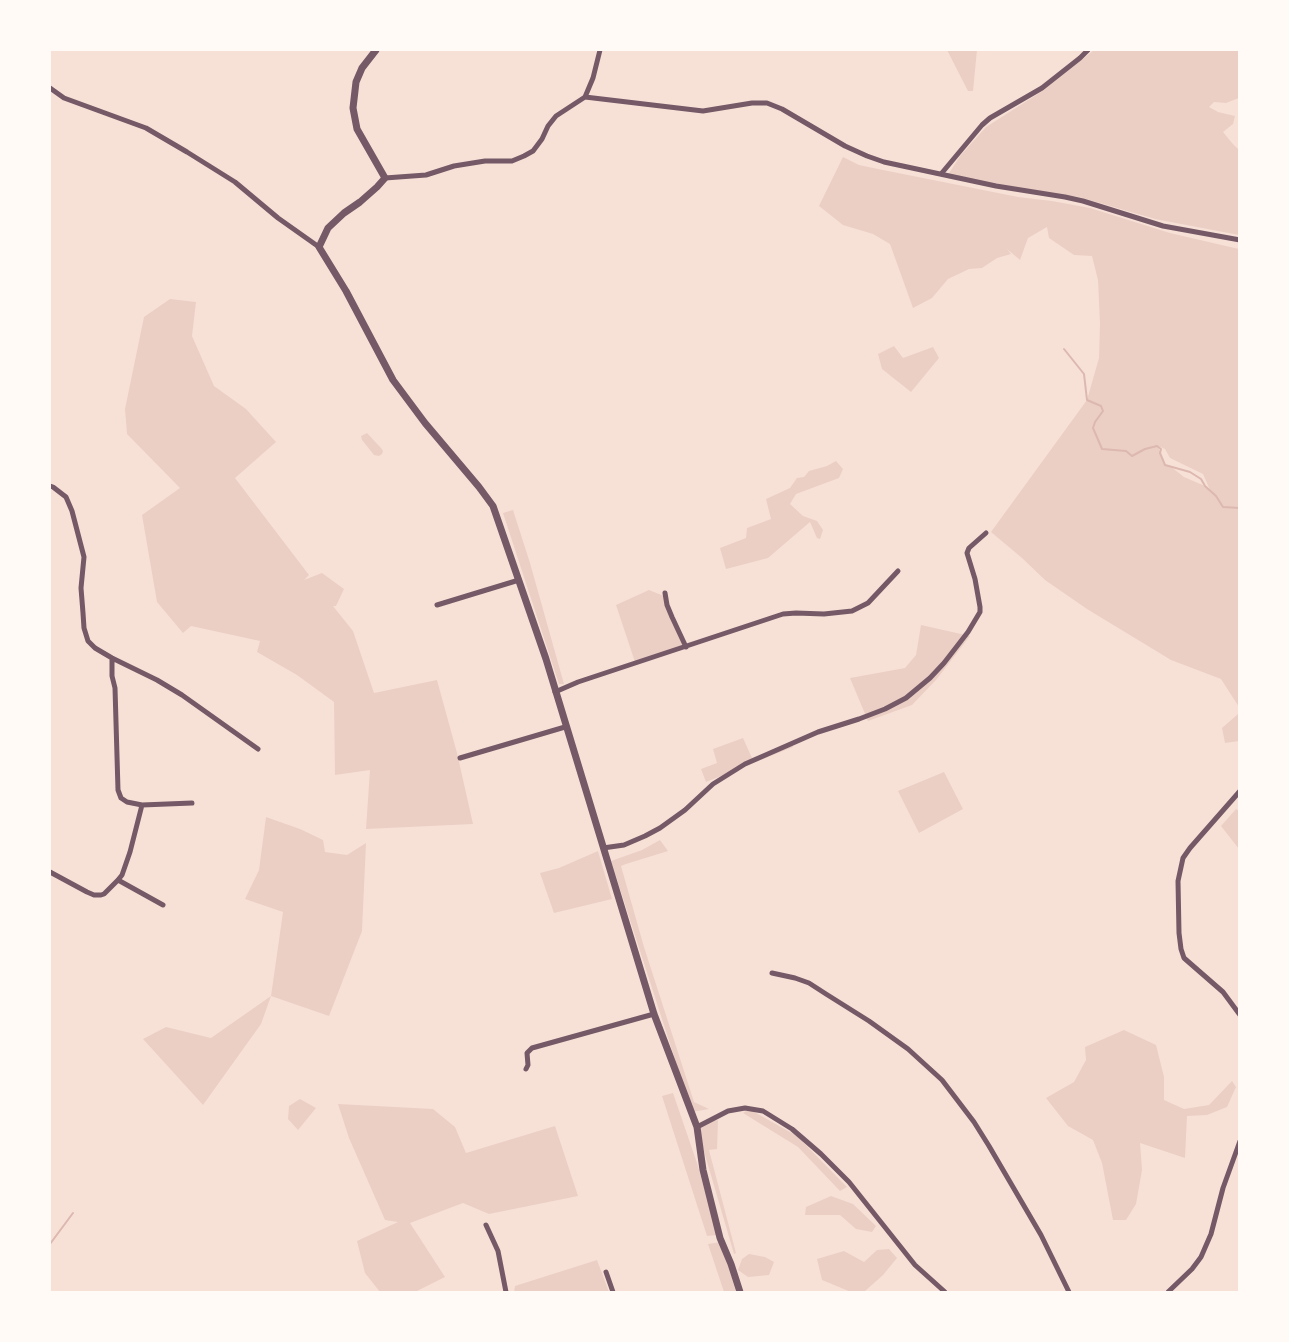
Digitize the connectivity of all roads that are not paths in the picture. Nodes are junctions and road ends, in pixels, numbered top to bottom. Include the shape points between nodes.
1 (373, 50) edge
2 (600, 50) edge
3 (1088, 50) edge
4 (50, 88) edge
5 (585, 97) junction
6 (941, 174) junction
7 (385, 178) junction
8 (1239, 240) edge
9 (319, 247) junction
10 (50, 486) edge
11 (986, 533) dead end
12 (898, 571) dead end
13 (519, 580) junction
14 (665, 593) dead end
15 (437, 605) dead end
16 (686, 647) junction
17 (111, 658) junction
18 (555, 692) junction
19 (566, 727) junction
20 (258, 749) dead end
21 (460, 758) dead end
22 (1239, 791) edge
23 (192, 803) dead end
24 (142, 805) junction
25 (603, 848) junction
26 (50, 872) edge
27 (118, 880) junction
28 (163, 905) dead end
29 (772, 973) dead end
30 (654, 1014) junction
31 (1239, 1015) edge
32 (526, 1069) dead end
33 (697, 1126) junction
34 (1239, 1141) edge
35 (486, 1225) dead end
36 (606, 1272) dead end
37 (506, 1293) edge
38 (613, 1293) edge
39 (740, 1293) edge
40 (945, 1293) edge
41 (1069, 1293) edge
42 (1168, 1293) edge

1 - 7 street via 356,82 353,108 357,129
2 - 5 street
3 - 6 street via 1042,88 981,125
4 - 9 street via 64,98 146,128 187,152 235,182
5 - 6 street via 704,111 767,103 867,156
5 - 7 street via 556,116 533,151 525,156 512,161 454,165 426,175
6 - 8 street via 1074,199 1163,226
7 - 9 street via 328,228
9 - 13 street via 393,380 493,506
10 - 17 street via 66,497 84,556 82,613 88,641
11 - 25 street via 967,553 980,612 944,663 906,698 735,770 713,783 660,828 624,845
12 - 16 street via 868,603 852,611 783,614
13 - 15 street
13 - 18 street
14 - 16 street
16 - 18 street
17 - 20 street via 182,695
17 - 24 street via 118,790 121,798
18 - 19 street
19 - 21 street
19 - 25 street
22 - 31 street via 1183,858 1178,881 1179,933 1184,958 1223,992
23 - 24 street
24 - 27 street
25 - 30 street
26 - 27 street via 94,895 104,894
27 - 28 street
29 - 41 street via 809,983 908,1049 942,1080 989,1146 1041,1234
30 - 32 street via 531,1048
30 - 33 street
33 - 39 street via 720,1238
33 - 40 street via 728,1111 745,1108 763,1111 792,1129 849,1182 915,1265
34 - 42 street via 1201,1257
35 - 37 street via 498,1251
36 - 38 street

